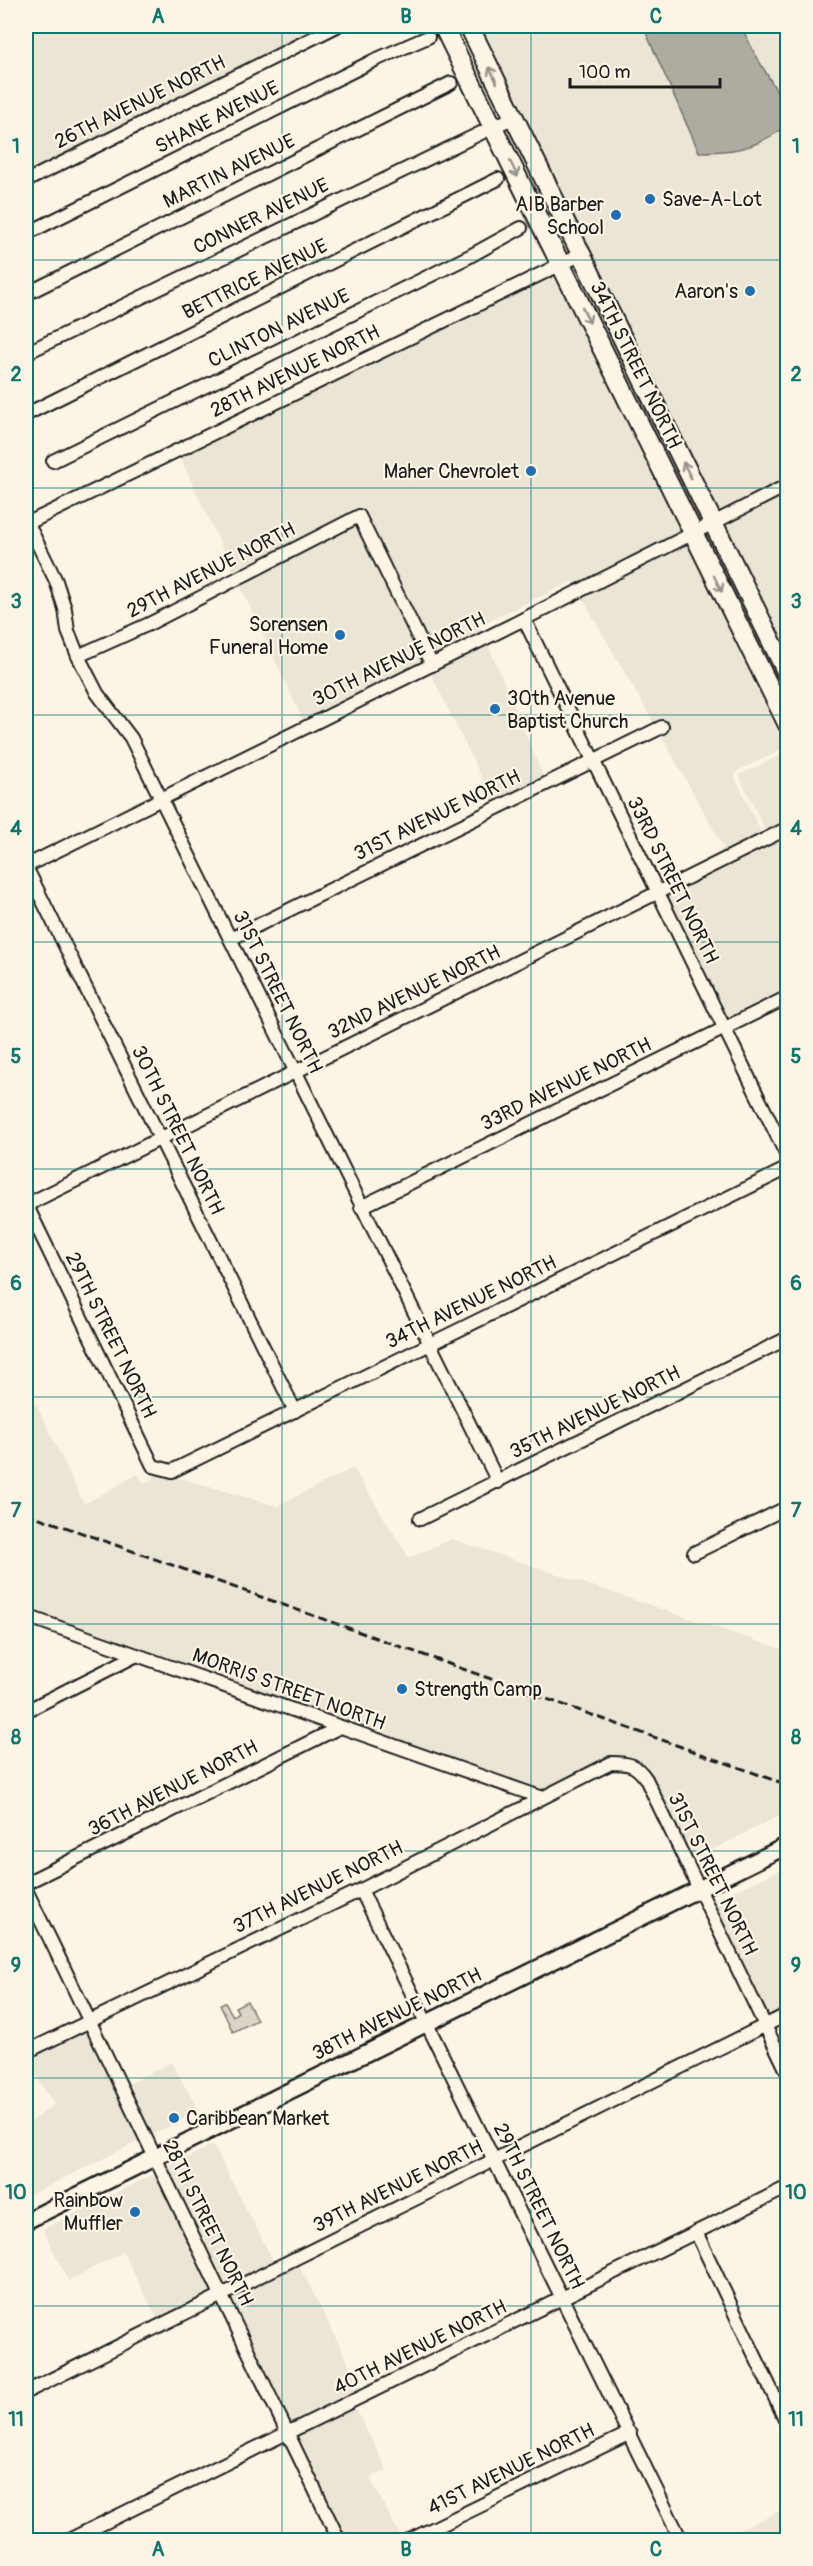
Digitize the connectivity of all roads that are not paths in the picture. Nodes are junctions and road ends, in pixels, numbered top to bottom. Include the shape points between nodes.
1 (337, 26) edge
2 (443, 26) edge
3 (469, 26) edge
4 (428, 37) dead end
5 (450, 83) dead end
6 (514, 117) junction
7 (493, 125) junction
8 (498, 179) dead end
9 (26, 181) edge
10 (521, 228) dead end
11 (26, 234) edge
12 (582, 254) junction
13 (561, 263) junction
14 (26, 294) edge
15 (26, 353) edge
16 (29, 413) dead end
17 (53, 460) dead end
18 (788, 485) edge
19 (26, 522) edge
20 (713, 522) junction
21 (693, 532) junction
22 (524, 619) junction
23 (78, 656) junction
24 (432, 665) junction
25 (785, 670) edge
26 (764, 676) junction
27 (788, 725) edge
28 (662, 727) dead end
29 (593, 760) junction
30 (160, 799) junction
31 (788, 828) edge
32 (26, 866) edge
33 (658, 893) junction
34 (230, 939) junction
35 (788, 997) edge
36 (724, 1028) junction
37 (296, 1071) junction
38 (160, 1138) junction
39 (788, 1158) edge
40 (788, 1168) edge
41 (26, 1204) edge
42 (362, 1207) junction
43 (788, 1338) edge
44 (430, 1343) junction
45 (295, 1411) junction
46 (172, 1471) joint
47 (498, 1482) junction
48 (788, 1507) edge
49 (420, 1519) dead end
50 (694, 1553) dead end
51 (26, 1616) edge
52 (137, 1655) junction
53 (26, 1711) edge
54 (338, 1728) junction
55 (629, 1763) joint
56 (540, 1797) junction
57 (788, 1845) edge
58 (26, 1883) edge
59 (26, 1890) edge
60 (361, 1890) junction
61 (698, 1890) junction
62 (788, 2014) edge
63 (90, 2020) junction
64 (427, 2023) junction
65 (766, 2026) junction
66 (26, 2052) edge
67 (788, 2073) edge
68 (154, 2158) junction
69 (494, 2160) junction
70 (788, 2187) edge
71 (26, 2221) edge
72 (696, 2232) junction
73 (221, 2295) junction
74 (563, 2299) junction
75 (26, 2392) edge
76 (788, 2425) edge
77 (287, 2433) junction
78 (630, 2433) junction
79 (69, 2541) edge
80 (339, 2541) edge
81 (410, 2541) edge
82 (681, 2541) edge

1 - 9 street, 26TH AVENUE NORTH
2 - 7 highway, 34TH STREET NORTH
6 -> 3 highway, 34TH STREET NORTH
4 - 11 street, SHANE AVENUE
5 - 14 street, MARTIN AVENUE
6 - 7 street, CONNER AVENUE
6 - 12 highway, 34TH STREET NORTH
7 -> 13 highway, 34TH STREET NORTH
7 - 15 street, CONNER AVENUE
8 - 16 street, BETTRICE AVENUE
10 - 17 street, CLINTON AVENUE
12 - 13 street, 28TH AVENUE NORTH
20 -> 12 highway, 34TH STREET NORTH
13 - 19 street, 28TH AVENUE NORTH
13 -> 21 highway, 34TH STREET NORTH
18 - 20 street, 30TH AVENUE NORTH
19 - 23 street, 31ST STREET NORTH via 56,581
20 - 21 street, 30TH AVENUE NORTH
20 - 25 highway, 34TH STREET NORTH
21 - 22 street, 30TH AVENUE NORTH
21 -> 26 highway, 34TH STREET NORTH
22 - 24 street, 30TH AVENUE NORTH
22 - 29 street, 33RD STREET NORTH
23 - 24 street, 29TH AVENUE NORTH via 149,624 359,516
23 - 30 street, 31ST STREET NORTH via 98,693 131,738
24 - 30 street, 30TH AVENUE NORTH
25 - 26 street
26 - 27 highway, 34TH STREET NORTH
28 - 29 street, 31ST AVENUE NORTH
29 - 33 street, 33RD STREET NORTH
29 - 34 street, 31ST AVENUE NORTH
30 - 32 street, 30TH AVENUE NORTH
30 - 34 street, 31ST STREET NORTH
31 - 33 street, 32ND AVENUE NORTH
32 - 38 street, 30TH STREET NORTH
33 - 36 street, 33RD STREET NORTH
33 - 37 street, 32ND AVENUE NORTH
34 - 37 street, 31ST STREET NORTH
35 - 36 street, 33RD AVENUE NORTH
36 - 39 street, 33RD STREET NORTH
36 - 42 street, 33RD AVENUE NORTH
37 - 38 street, 32ND AVENUE NORTH
37 - 42 street, 31ST STREET NORTH
38 - 41 street, 32ND AVENUE NORTH
38 - 45 street, 30TH STREET NORTH
40 - 44 street, 34TH AVENUE NORTH
41 - 46 street, 29TH STREET NORTH via 153,1466
42 - 44 street, 31ST STREET NORTH
43 - 47 street, 35TH AVENUE NORTH
44 - 45 street, 34TH AVENUE NORTH
44 - 47 street, 31ST STREET NORTH
45 - 46 street, 34TH AVENUE NORTH
47 - 49 street, 35TH AVENUE NORTH
48 - 50 street
51 - 52 street, MORRIS STREET NORTH
52 - 53 street
52 - 54 street, MORRIS STREET NORTH
54 - 56 street, MORRIS STREET NORTH
54 - 58 street, 36TH AVENUE NORTH
55 - 56 street, 37TH AVENUE NORTH via 611,1763
55 - 61 street, 31ST STREET NORTH via 646,1779
56 - 60 street, 37TH AVENUE NORTH
57 - 61 main road, 38TH AVENUE NORTH
59 - 63 street, 28TH STREET NORTH
60 - 63 street, 37TH AVENUE NORTH
60 - 64 street, 29TH STREET NORTH
61 - 64 main road, 38TH AVENUE NORTH
61 - 65 street, 31ST STREET NORTH
62 - 65 street, 39TH AVENUE NORTH
63 - 66 street, 37TH AVENUE NORTH
63 - 68 street, 28TH STREET NORTH
64 - 68 main road, 38TH AVENUE NORTH
64 - 69 street, 29TH STREET NORTH
65 - 67 street, 31ST STREET NORTH
65 - 69 street, 39TH AVENUE NORTH
68 - 71 main road, 38TH AVENUE NORTH
68 - 73 street, 28TH STREET NORTH
69 - 73 street, 39TH AVENUE NORTH
69 - 74 street, 29TH STREET NORTH
70 - 72 street, 40TH AVENUE NORTH
72 - 74 street, 40TH AVENUE NORTH
72 - 76 street
73 - 75 street, 39TH AVENUE NORTH
73 - 77 street, 28TH STREET NORTH
74 - 77 street, 40TH AVENUE NORTH
74 - 78 street, 29TH STREET NORTH
77 - 79 street, 40TH AVENUE NORTH
77 - 80 street, 28TH STREET NORTH
78 - 81 street, 41ST AVENUE NORTH
78 - 82 street, 29TH STREET NORTH

